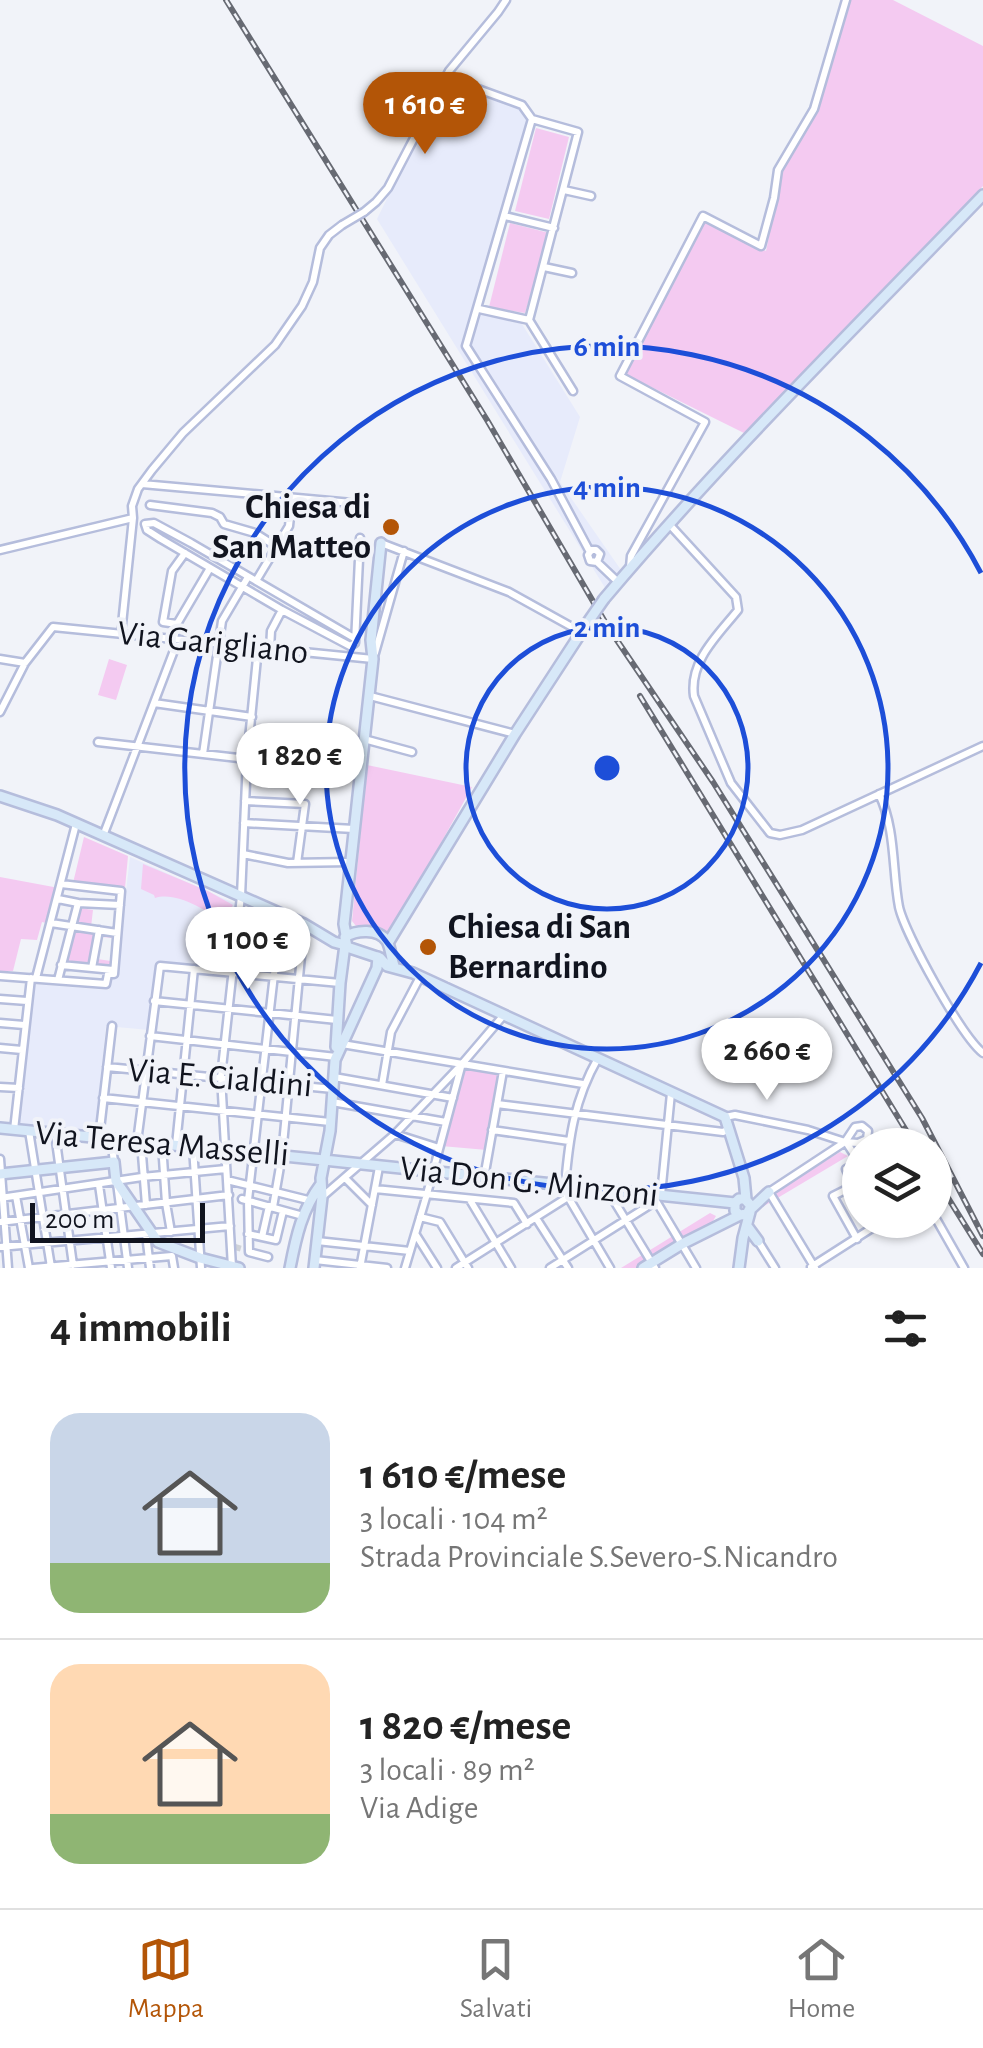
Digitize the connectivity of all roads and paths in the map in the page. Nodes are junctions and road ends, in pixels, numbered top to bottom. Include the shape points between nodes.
1 (506, 0) edge
2 (846, 0) edge
3 (445, 77) junction
4 (532, 119) junction
5 (564, 190) junction
6 (983, 194) edge
7 (592, 196) dead end
8 (505, 216) junction
9 (554, 228) junction
10 (544, 266) junction
11 (572, 272) dead end
12 (479, 309) junction
13 (529, 320) junction
14 (573, 391) dead end
15 (141, 484) junction
16 (292, 498) junction
17 (352, 503) dead end
18 (150, 504) dead end
19 (133, 518) junction
20 (668, 523) junction
21 (145, 524) junction
22 (360, 538) dead end
23 (381, 543) joint
24 (277, 547) junction
25 (0, 550) edge
26 (404, 552) junction
27 (184, 553) junction
28 (210, 568) junction
29 (630, 568) junction
30 (252, 579) junction
31 (618, 582) junction
32 (242, 586) junction
33 (282, 610) junction
34 (176, 624) junction
35 (584, 628) junction
36 (121, 634) junction
37 (176, 639) junction
38 (354, 641) junction
39 (218, 643) junction
40 (258, 648) junction
41 (270, 649) junction
42 (0, 659) edge
43 (373, 659) junction
44 (25, 664) junction
45 (368, 696) junction
46 (154, 702) junction
47 (208, 711) junction
48 (0, 712) edge
49 (252, 717) junction
50 (514, 734) junction
51 (364, 739) junction
52 (98, 742) dead end
53 (138, 746) junction
54 (983, 746) edge
55 (412, 752) dead end
56 (203, 754) junction
57 (248, 760) junction
58 (879, 794) junction
59 (0, 796) edge
60 (246, 801) junction
61 (244, 822) junction
62 (76, 824) junction
63 (302, 826) junction
64 (354, 829) junction
65 (104, 836) junction
66 (243, 854) junction
67 (351, 862) junction
68 (298, 863) junction
69 (61, 884) junction
70 (241, 896) junction
71 (58, 898) junction
72 (78, 903) junction
73 (120, 906) junction
74 (281, 914) junction
75 (51, 923) junction
76 (304, 924) junction
77 (72, 927) junction
78 (98, 930) junction
79 (117, 933) junction
80 (347, 939) junction
81 (386, 943) junction
82 (235, 944) junction
83 (278, 947) junction
84 (302, 950) junction
85 (379, 958) junction
86 (62, 965) junction
87 (92, 968) junction
88 (395, 968) junction
89 (194, 969) junction
90 (114, 970) junction
91 (232, 972) junction
92 (0, 976) edge
93 (275, 976) junction
94 (420, 976) junction
95 (33, 978) junction
96 (300, 978) junction
97 (58, 980) junction
98 (340, 984) junction
99 (0, 999) edge
100 (26, 1001) junction
101 (154, 1001) junction
102 (190, 1005) junction
103 (228, 1009) junction
104 (270, 1013) junction
105 (296, 1014) junction
106 (503, 1016) junction
107 (337, 1020) junction
108 (0, 1023) edge
109 (24, 1025) junction
110 (112, 1026) dead end
111 (150, 1036) junction
112 (187, 1040) junction
113 (224, 1044) junction
114 (341, 1044) junction
115 (0, 1048) edge
116 (266, 1049) junction
117 (22, 1050) junction
118 (292, 1052) junction
119 (387, 1052) junction
120 (983, 1053) edge
121 (336, 1057) junction
122 (599, 1057) junction
123 (462, 1064) junction
124 (107, 1068) junction
125 (146, 1071) junction
126 (503, 1071) junction
127 (184, 1074) junction
128 (221, 1077) junction
129 (334, 1077) junction
130 (262, 1082) junction
131 (289, 1084) junction
132 (583, 1084) junction
133 (382, 1085) junction
134 (0, 1087) edge
135 (19, 1088) junction
136 (333, 1089) junction
137 (671, 1091) junction
138 (432, 1094) junction
139 (103, 1098) junction
140 (453, 1098) junction
141 (142, 1102) junction
142 (332, 1102) junction
143 (498, 1104) junction
144 (180, 1108) junction
145 (222, 1111) junction
146 (259, 1114) junction
147 (574, 1115) junction
148 (410, 1117) junction
149 (725, 1117) junction
150 (285, 1118) junction
151 (330, 1122) junction
152 (446, 1122) junction
153 (667, 1126) junction
154 (0, 1128) edge
155 (730, 1129) junction
156 (14, 1130) junction
157 (492, 1130) junction
158 (29, 1131) junction
159 (54, 1134) junction
160 (395, 1134) junction
161 (99, 1138) junction
162 (111, 1139) junction
163 (569, 1141) junction
164 (842, 1141) edge
165 (139, 1142) junction
166 (162, 1144) junction
167 (842, 1144) edge
168 (176, 1145) junction
169 (194, 1147) junction
170 (439, 1148) junction
171 (225, 1150) junction
172 (254, 1153) junction
173 (282, 1156) junction
174 (0, 1159) edge
175 (324, 1160) junction
176 (114, 1162) junction
177 (360, 1165) junction
178 (379, 1167) junction
179 (60, 1168) junction
180 (226, 1169) junction
181 (35, 1170) junction
182 (194, 1172) junction
183 (432, 1172) junction
184 (1, 1174) edge
185 (164, 1176) junction
186 (142, 1178) junction
187 (345, 1178) junction
188 (484, 1178) junction
189 (227, 1180) junction
190 (116, 1182) junction
191 (321, 1184) junction
192 (100, 1185) junction
193 (251, 1186) junction
194 (375, 1189) junction
195 (565, 1189) junction
196 (62, 1190) junction
197 (607, 1190) junction
198 (842, 1191) edge
199 (276, 1192) junction
200 (769, 1192) junction
201 (38, 1194) junction
202 (427, 1194) junction
203 (229, 1195) junction
204 (16, 1196) junction
205 (658, 1197) junction
206 (1, 1198) edge
207 (322, 1198) junction
208 (470, 1198) junction
209 (196, 1199) junction
210 (244, 1200) junction
211 (308, 1200) junction
212 (166, 1202) junction
213 (146, 1205) junction
214 (372, 1205) junction
215 (133, 1206) junction
216 (271, 1206) junction
217 (742, 1207) junction
218 (120, 1208) junction
219 (103, 1210) junction
220 (284, 1210) junction
221 (66, 1214) junction
222 (842, 1214) edge
223 (303, 1216) junction
224 (42, 1217) junction
225 (420, 1217) junction
226 (536, 1218) junction
227 (20, 1220) junction
228 (626, 1220) junction
229 (2, 1222) edge
230 (526, 1224) junction
231 (230, 1226) junction
232 (716, 1226) junction
233 (746, 1226) junction
234 (198, 1230) junction
235 (171, 1232) junction
236 (148, 1234) junction
237 (248, 1234) junction
238 (415, 1234) junction
239 (124, 1236) junction
240 (107, 1238) junction
241 (262, 1238) junction
242 (743, 1238) junction
243 (947, 1238) edge
244 (856, 1239) edge
245 (594, 1240) junction
246 (70, 1241) junction
247 (317, 1241) junction
248 (758, 1241) junction
249 (47, 1243) junction
250 (496, 1243) junction
251 (682, 1244) junction
252 (25, 1245) junction
253 (364, 1245) junction
254 (3, 1247) edge
255 (240, 1249) junction
256 (410, 1251) junction
257 (268, 1257) dead end
258 (149, 1258) junction
259 (563, 1260) junction
260 (201, 1263) edge
261 (73, 1264) junction
262 (128, 1264) edge
263 (315, 1264) edge
264 (111, 1265) edge
265 (466, 1265) edge
266 (360, 1266) edge
267 (650, 1266) edge
268 (51, 1267) edge
269 (235, 1267) edge
270 (813, 1267) edge
271 (8, 1268) edge
272 (31, 1268) edge
273 (150, 1268) edge
274 (174, 1268) edge
275 (290, 1268) edge
276 (387, 1268) edge
277 (405, 1268) edge
278 (437, 1268) edge
279 (456, 1268) edge
280 (512, 1268) edge
281 (550, 1268) edge
282 (568, 1268) edge
283 (610, 1268) edge
284 (696, 1268) edge
285 (738, 1268) edge
286 (775, 1268) edge
287 (964, 1268) edge

1 - 3 street
2 - 29 street via 814,109 778,170 761,246 704,216 620,376 705,422 630,556
3 - 4 street via 522,105
3 - 15 street, bridge via 383,196 320,248 302,306 274,346
4 - 5 street via 578,132
4 - 8 street
5 - 7 street
5 - 9 street
6 - 20 main road
8 - 9 street
8 - 12 street
9 - 10 street
10 - 11 street
10 - 13 street
12 - 13 street
12 - 31 street via 466,346 590,552 599,552 597,562
13 - 14 street
15 - 16 street
15 - 19 street
16 - 17 street
16 - 24 street via 289,526
18 - 24 street via 212,513
19 - 21 street
19 - 25 street
19 - 36 street
20 - 29 main road
20 - 58 street via 736,597 738,610 695,668 694,696 732,783 764,826 790,834
21 - 27 street
21 - 30 street via 154,523
22 - 38 street
23 - 26 street
23 - 43 main road
24 - 30 street
26 - 35 street
26 - 43 street
27 - 28 street
27 - 34 street via 172,572 163,622
28 - 32 street
28 - 34 street
29 - 31 main road
30 - 32 street
30 - 38 street
31 - 35 main road, bridge
32 - 33 street
32 - 39 street
33 - 38 street via 350,646
33 - 41 street
34 - 37 street
35 - 50 main road
36 - 37 street, Via Garigliano
36 - 44 street, Via Garigliano via 53,627
37 - 39 street, Via Garigliano
37 - 46 street
38 - 43 street
39 - 40 street, Via Garigliano
39 - 47 street
40 - 41 street, Via Garigliano
40 - 49 street
41 - 43 street, Via Garigliano
42 - 44 street
43 - 45 main road
44 - 48 street
45 - 50 street
45 - 51 main road
46 - 47 street
46 - 53 street
47 - 49 street
47 - 56 street
49 - 57 street
50 - 81 main road
51 - 55 street
51 - 64 main road
52 - 53 street
53 - 56 street
53 - 65 street
54 - 58 street
56 - 57 street
57 - 60 street
58 - 120 street via 905,928
59 - 62 main road
60 - 61 street
60 - 63 street via 305,804
61 - 63 street
61 - 66 street
62 - 65 main road
62 - 69 street
63 - 64 street
63 - 68 street
64 - 67 main road
65 - 70 main road
66 - 68 street
66 - 70 street
67 - 68 street
67 - 80 main road
69 - 71 street
69 - 73 street via 121,890
70 - 74 main road
70 - 82 street
71 - 72 street
71 - 75 street
72 - 73 street
72 - 77 street
73 - 79 street
74 - 76 main road
74 - 83 street
75 - 77 street
75 - 95 street
76 - 80 main road via 334,942
76 - 84 street
77 - 78 street
77 - 86 street
78 - 79 street
78 - 87 street
79 - 90 street
80 - 81 main road via 367,932
80 - 85 main road
80 - 98 main road
81 - 85 main road
81 - 88 main road
82 - 83 street
82 - 91 street
83 - 84 street
83 - 93 street
84 - 96 street
85 - 88 main road
85 - 114 main road
86 - 87 street
86 - 97 street
87 - 90 street
88 - 94 main road
89 - 91 street
89 - 101 street via 160,966
89 - 102 street
90 - 97 street via 106,984
91 - 93 street
91 - 103 street
92 - 95 street
93 - 96 street
93 - 104 street
94 - 106 main road
94 - 119 street
95 - 97 street
95 - 100 street
96 - 98 street
96 - 105 street
98 - 107 main road
99 - 100 street
100 - 109 street
101 - 102 street
101 - 111 street
102 - 103 street
102 - 112 street
103 - 104 street
103 - 113 street
104 - 105 street
104 - 116 street
105 - 107 street
105 - 118 street
106 - 122 main road
106 - 123 street
107 - 121 main road
108 - 109 street
109 - 117 street
110 - 124 street
111 - 112 street
111 - 125 street
112 - 113 street
112 - 127 street
113 - 116 street
113 - 128 street
114 - 119 street
114 - 121 main road
115 - 117 street
116 - 118 street
116 - 130 street
117 - 135 street
118 - 121 street
118 - 131 street
119 - 123 street
119 - 133 street
121 - 129 main road
122 - 132 street
122 - 137 main road
123 - 126 street
123 - 138 street
123 - 140 street
124 - 125 street, Via E. Cialdini
124 - 139 street
125 - 127 street, Via E. Cialdini
125 - 141 street
126 - 132 street
126 - 143 street
127 - 128 street, Via E. Cialdini
127 - 144 street
128 - 130 street, Via E. Cialdini
128 - 145 street
129 - 133 street
129 - 136 main road
130 - 131 street, Via E. Cialdini
130 - 146 street
131 - 136 street, Via E. Cialdini
131 - 150 street
132 - 147 street
133 - 138 street
134 - 135 street
135 - 156 street
136 - 142 main road
137 - 149 main road
137 - 153 street
138 - 140 street
138 - 148 street
139 - 141 street
139 - 161 street
140 - 152 street
141 - 144 street
141 - 165 street
142 - 148 street
142 - 151 main road
143 - 147 street
143 - 157 street
144 - 145 street
144 - 168 street
145 - 146 street
145 - 171 street
146 - 150 street
146 - 172 street
147 - 153 street
147 - 163 street
148 - 152 street
148 - 160 street
149 - 155 main road
149 - 164 street
150 - 151 street
150 - 173 street
151 - 175 main road
152 - 170 street
153 - 155 street
153 - 205 street
154 - 156 main road, Via Teresa Masselli
155 - 217 main road via 744,1178
156 - 158 main road, Via Teresa Masselli
157 - 163 street
157 - 188 street
158 - 159 main road, Via Teresa Masselli
158 - 181 street
159 - 161 main road, Via Teresa Masselli
159 - 179 street
160 - 170 street
160 - 177 street
161 - 162 main road, Via Teresa Masselli
162 - 165 main road, Via Teresa Masselli
162 - 176 street
163 - 195 street
165 - 166 main road, Via Teresa Masselli
165 - 186 street
166 - 168 main road, Via Teresa Masselli
166 - 185 street
167 - 200 street
168 - 169 main road, Via Teresa Masselli
169 - 171 main road, Via Teresa Masselli
169 - 182 street
170 - 183 street
171 - 172 main road, Via Teresa Masselli
171 - 180 street
172 - 173 main road, Via Teresa Masselli
172 - 193 street
173 - 175 main road, Via Teresa Masselli
173 - 199 street
174 - 184 street
175 - 177 main road, Via Don G. Minzoni
175 - 191 main road
176 - 179 main road
176 - 190 main road
177 - 178 main road, Via Don G. Minzoni
177 - 187 street
178 - 183 main road, Via Don G. Minzoni
178 - 194 street
179 - 181 main road
179 - 196 street
180 - 182 street
180 - 189 street
181 - 184 main road
181 - 201 street
182 - 185 street
182 - 209 street
183 - 188 main road, Via Don G. Minzoni
183 - 202 street
184 - 206 street
185 - 186 street
185 - 212 street
186 - 190 street
186 - 213 street
187 - 207 street
187 - 214 street
188 - 195 main road, Via Don G. Minzoni
189 - 193 street
189 - 203 street
190 - 192 street
190 - 215 main road
190 - 218 street
191 - 207 main road
191 - 211 main road
192 - 196 street
192 - 219 street
193 - 199 street
193 - 210 street
194 - 202 street
194 - 214 street
195 - 197 main road, Via Don G. Minzoni
195 - 226 street
195 - 245 street
196 - 201 street
196 - 221 street
197 - 205 main road, Via Don G. Minzoni
197 - 228 street
198 - 222 street via 832,1196
199 - 211 street
199 - 216 street
200 - 217 main road
200 - 270 street
201 - 204 street
201 - 224 street
202 - 208 street
202 - 225 street
203 - 209 street
203 - 231 street
204 - 206 street
204 - 227 street
205 - 217 main road, Via Don G. Minzoni
205 - 228 street
205 - 251 street
206 - 229 street
207 - 247 main road
208 - 230 street via 514,1203
208 - 250 street
209 - 212 street
209 - 234 street
210 - 216 street
210 - 237 street
211 - 223 main road
212 - 213 street
212 - 235 street
213 - 215 street
214 - 253 street
215 - 218 street
215 - 236 main road
216 - 220 street
216 - 241 street
217 - 232 main road
217 - 233 main road
217 - 242 main road
218 - 219 street
218 - 239 street
219 - 221 street
219 - 240 street
220 - 223 street
220 - 241 street via 276,1240
221 - 224 street
221 - 246 street
223 - 275 main road
224 - 227 street
224 - 249 street
225 - 238 street
225 - 265 street via 440,1222
226 - 230 street
226 - 259 street
227 - 229 street
227 - 252 street
228 - 245 street
228 - 267 street
229 - 254 street
230 - 250 street
231 - 234 street
231 - 255 street
232 - 242 main road via 734,1226
232 - 251 main road
233 - 242 main road
233 - 248 main road
234 - 235 street
234 - 260 street
235 - 236 street
236 - 239 street
236 - 258 street
236 - 260 main road
237 - 241 street
237 - 255 street
238 - 256 street
238 - 278 street
239 - 240 street
239 - 262 street
240 - 246 street
240 - 264 street
242 - 248 main road
242 - 285 main road
243 - 287 street
244 - 270 street
245 - 259 street
245 - 283 street
246 - 249 street
246 - 261 street
247 - 253 street
247 - 263 main road
248 - 286 street
249 - 252 street
249 - 268 street
250 - 265 street
250 - 280 street
251 - 267 main road
251 - 284 street
252 - 254 street
252 - 272 street
253 - 256 street
253 - 266 street
254 - 271 street
255 - 257 street
255 - 269 street
256 - 277 street
258 - 262 street
258 - 273 street
258 - 274 street via 172,1256
259 - 281 street
259 - 282 street
260 - 269 main road
261 - 264 street
261 - 268 street
262 - 264 street
263 - 266 street
265 - 279 street
266 - 276 street
268 - 272 street

